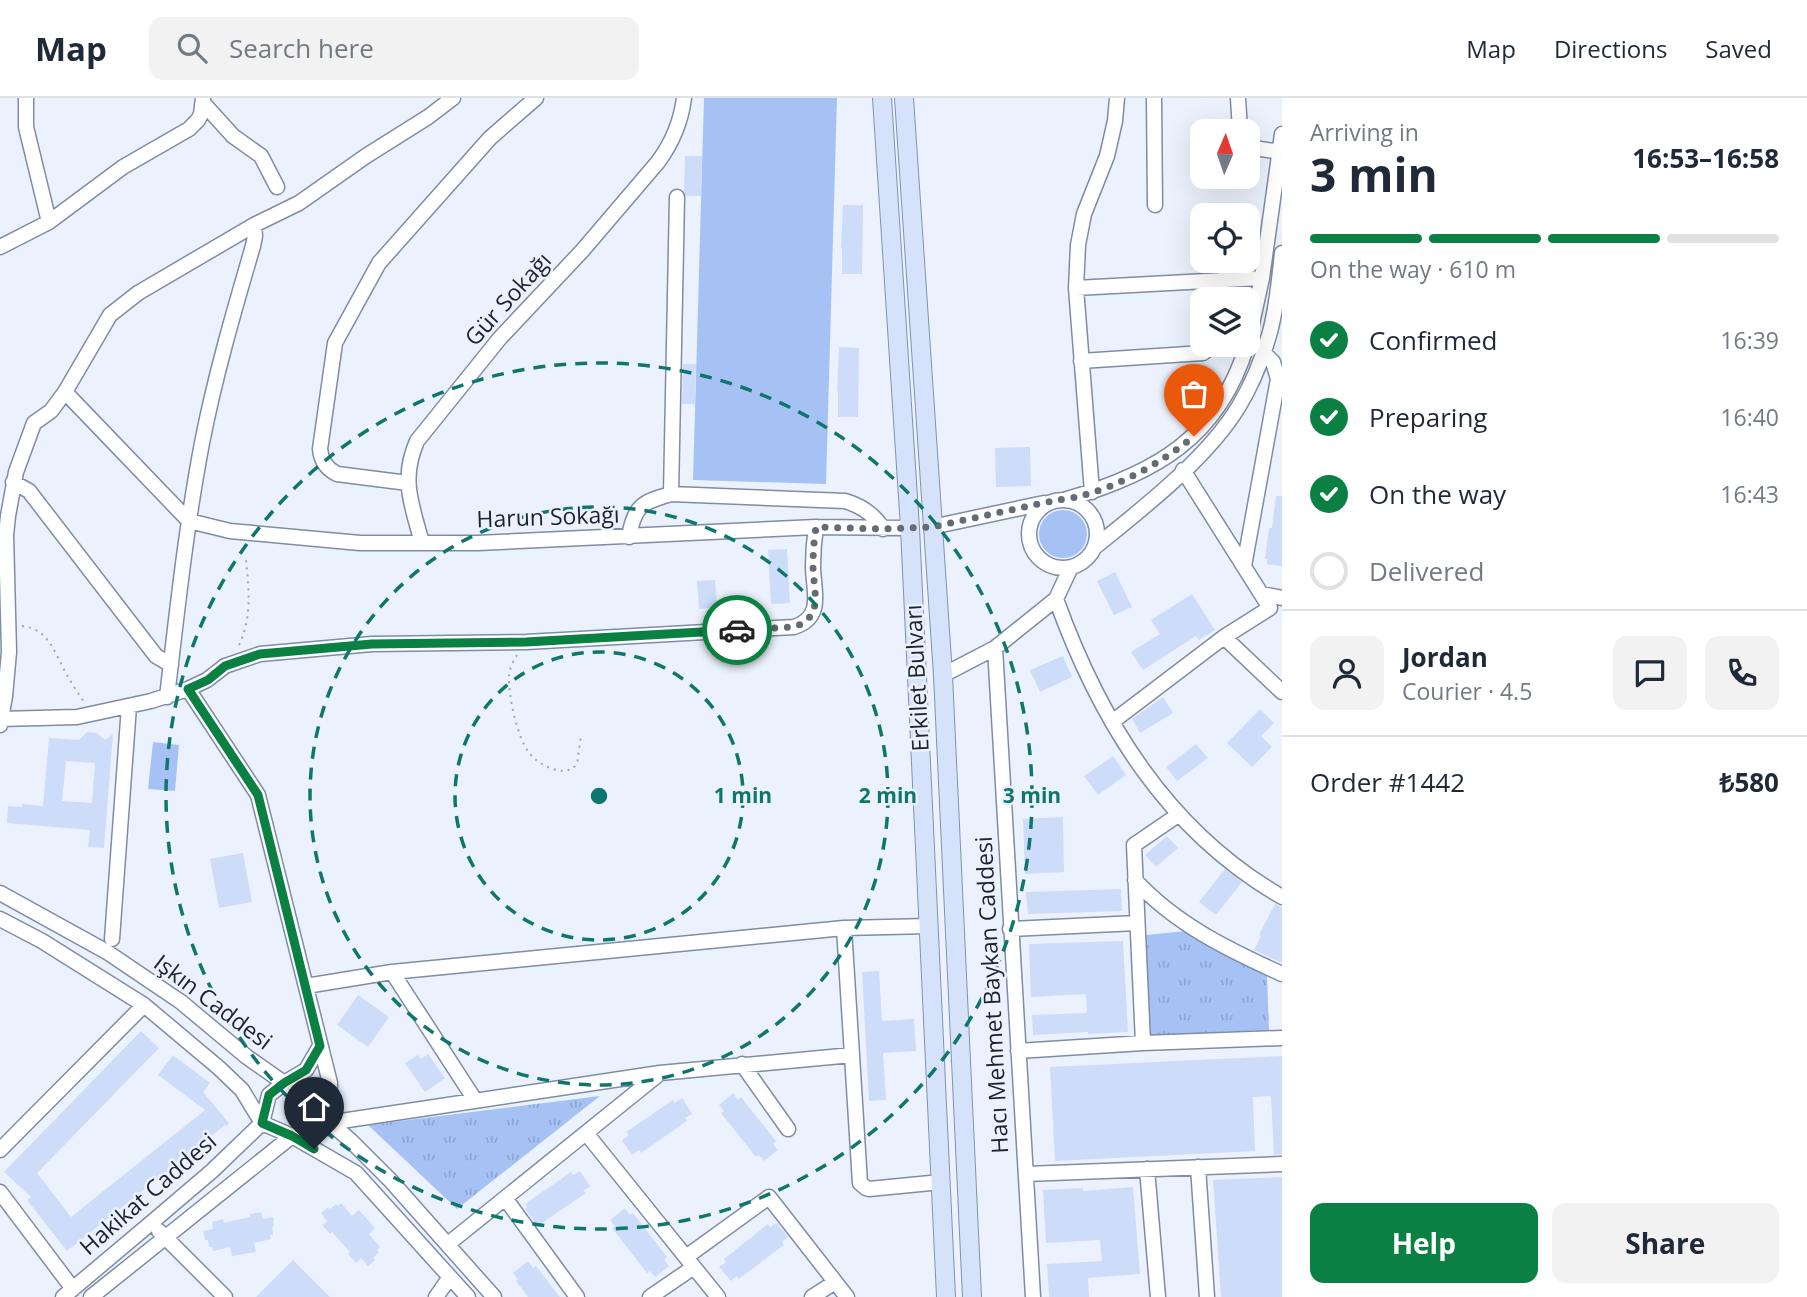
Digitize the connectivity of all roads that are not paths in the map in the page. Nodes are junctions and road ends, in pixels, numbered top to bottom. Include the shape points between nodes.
1 (26, 98) edge
2 (453, 98) edge
3 (536, 98) edge
4 (684, 98) edge
5 (882, 98) edge
6 (904, 98) edge
7 (1116, 98) edge
8 (1154, 98) edge
9 (1238, 98) edge
10 (204, 101) edge
11 (1239, 119) edge
12 (1282, 134) edge
13 (1260, 148) edge
14 (1280, 152) junction
15 (277, 187) dead end
16 (677, 197) dead end
17 (1155, 205) dead end
18 (49, 222) junction
19 (254, 225) junction
20 (0, 247) edge
21 (1282, 253) edge
22 (1262, 278) junction
23 (1220, 280) junction
24 (1221, 287) edge
25 (1260, 287) edge
26 (1076, 288) junction
27 (1279, 307) edge
28 (1263, 352) junction
29 (1190, 354) edge
30 (1242, 357) edge
31 (1081, 361) junction
32 (65, 392) junction
33 (1183, 470) junction
34 (13, 482) junction
35 (408, 483) junction
36 (1092, 492) junction
37 (671, 494) junction
38 (1067, 499) junction
39 (1049, 502) junction
40 (189, 522) junction
41 (816, 527) junction
42 (932, 527) junction
43 (910, 528) junction
44 (883, 529) junction
45 (629, 537) junction
46 (422, 543) junction
47 (1095, 547) junction
48 (1244, 566) junction
49 (1071, 567) junction
50 (1262, 594) junction
51 (1282, 598) edge
52 (1056, 599) junction
53 (1224, 637) junction
54 (995, 648) junction
55 (171, 666) junction
56 (943, 675) junction
57 (917, 677) junction
58 (188, 689) junction
59 (1282, 692) edge
60 (167, 697) junction
61 (129, 706) junction
62 (1, 721) edge
63 (1112, 722) junction
64 (1178, 814) junction
65 (1135, 880) junction
66 (0, 893) edge
67 (1282, 897) edge
68 (0, 919) edge
69 (1138, 923) junction
70 (929, 926) junction
71 (844, 928) junction
72 (1010, 929) junction
73 (112, 939) dead end
74 (392, 972) junction
75 (1282, 974) edge
76 (306, 986) junction
77 (144, 1004) junction
78 (1282, 1038) edge
79 (1143, 1043) junction
80 (320, 1046) junction
81 (1018, 1051) junction
82 (852, 1055) junction
83 (743, 1064) junction
84 (660, 1073) junction
85 (284, 1083) junction
86 (475, 1100) junction
87 (262, 1123) junction
88 (328, 1123) junction
89 (788, 1129) dead end
90 (586, 1133) junction
91 (292, 1136) junction
92 (0, 1150) edge
93 (1282, 1164) edge
94 (1198, 1167) junction
95 (1147, 1169) junction
96 (1026, 1174) junction
97 (941, 1182) junction
98 (0, 1192) edge
99 (505, 1198) junction
100 (152, 1223) junction
101 (165, 1237) junction
102 (448, 1244) junction
103 (690, 1262) junction
104 (450, 1277) junction
105 (835, 1282) junction
106 (68, 1293) edge
107 (91, 1297) edge
108 (225, 1297) edge
109 (436, 1297) edge
110 (468, 1297) edge
111 (494, 1297) edge
112 (577, 1297) edge
113 (650, 1297) edge
114 (718, 1297) edge
115 (812, 1297) edge
116 (847, 1297) edge
117 (946, 1297) edge
118 (972, 1297) edge
119 (1033, 1297) edge
120 (1158, 1297) edge
121 (1207, 1297) edge

1 - 18 street via 26,127
2 - 19 street via 299,202
3 - 35 street via 490,138 379,263 335,342 322,460 337,474
4 - 35 street, Gür Sokağı via 676,130 658,162 500,338 417,441
5 - 43 main road, Erkilet Bulvarı
6 - 42 main road, Erkilet Bulvarı
7 - 26 street via 1107,156 1082,224
8 - 17 street
9 - 11 street
10 - 15 street via 233,136 261,156
10 - 18 street via 198,120 189,129 123,167
12 - 14 street
13 - 14 street
14 - 22 street
16 - 37 street
18 - 20 street
19 - 32 street via 138,293 110,315
19 - 40 street via 254,242 203,441
21 - 27 street
22 - 23 street
22 - 25 street
23 - 24 street
23 - 26 street
26 - 31 street
27 - 28 street
28 - 33 street via 1238,407
28 - 48 street via 1273,362 1278,379
29 - 31 street
30 - 36 street via 1236,376 1194,436 1147,469
31 - 36 street
32 - 34 street via 51,411 34,423
32 - 40 street
33 - 47 street
33 - 48 street
34 - 55 street via 29,491 156,656
34 - 62 street via 6,545 8,671
35 - 46 street, Gür Sokağı
36 - 38 street
37 - 44 street via 845,501 866,509
37 - 45 street via 642,505 633,517
38 - 39 street
38 - 47 street via 1080,503 1093,516
39 - 42 street
39 - 49 street via 1030,522 1030,545 1044,563
40 - 46 street, Harun Sokağı via 230,531 360,544
40 - 55 street
41 - 44 street, Harun Sokağı
41 - 45 street, Harun Sokağı
41 - 58 street via 816,603 812,614 794,627 526,642 372,644 260,654 225,666
42 - 43 main road
42 - 56 main road, Erkilet Bulvarı
43 - 44 street, Harun Sokağı
43 - 57 main road, Erkilet Bulvarı
45 - 46 street, Harun Sokağı
47 - 49 street via 1084,561
48 - 50 street
49 - 52 street
50 - 51 street
50 - 53 street via 1270,608
52 - 54 street
52 - 63 street
53 - 59 street
53 - 63 street
54 - 56 street
54 - 72 street, Hacı Mehmet Baykan Caddesi
55 - 60 street
56 - 57 main road
56 - 118 main road, Erkilet Bulvarı
57 - 70 main road, Erkilet Bulvarı
58 - 60 street
58 - 76 street via 258,795
60 - 61 street
61 - 62 street via 77,717
61 - 73 street
63 - 64 street
64 - 65 street via 1134,845
64 - 67 street via 1222,856
65 - 69 street
65 - 75 street via 1185,923
66 - 85 street, Işkın Caddesi via 107,952 181,1002
68 - 77 street, Işkın Caddesi
69 - 72 street
69 - 79 street
70 - 71 street
70 - 97 main road, Erkilet Bulvarı
71 - 74 street
71 - 82 street
72 - 81 street, Hacı Mehmet Baykan Caddesi
74 - 76 street
74 - 86 street
76 - 80 street
77 - 87 street, Işkın Caddesi via 242,1090
77 - 92 street
78 - 79 street
79 - 81 street
80 - 85 street via 306,1070
80 - 88 street via 330,1083
81 - 96 street, Hacı Mehmet Baykan Caddesi
82 - 83 street, Hakikat Caddesi
82 - 97 street via 862,1186
83 - 84 street, Hakikat Caddesi
83 - 89 street
84 - 86 street, Hakikat Caddesi
84 - 90 street
85 - 87 street via 269,1095
85 - 88 street, Işkın Caddesi
86 - 88 street, Hakikat Caddesi
87 - 91 street
87 - 100 street, Hakikat Caddesi
88 - 91 street, Hakikat Caddesi
88 - 102 street, Işkın Caddesi via 373,1163
90 - 99 street
90 - 103 street
91 - 101 street, Hakikat Caddesi
91 - 104 street via 356,1173
93 - 94 street
94 - 95 street
94 - 121 street
95 - 96 street
95 - 120 street
96 - 119 street, Hacı Mehmet Baykan Caddesi
97 - 117 main road, Erkilet Bulvarı
98 - 106 street
99 - 102 street
99 - 112 street
100 - 101 street
100 - 106 street, Hakikat Caddesi
101 - 107 street, Hakikat Caddesi
101 - 108 street
102 - 111 street, Işkın Caddesi
103 - 105 street via 769,1197
103 - 113 street
103 - 114 street
104 - 109 street
104 - 110 street
105 - 115 street
105 - 116 street

